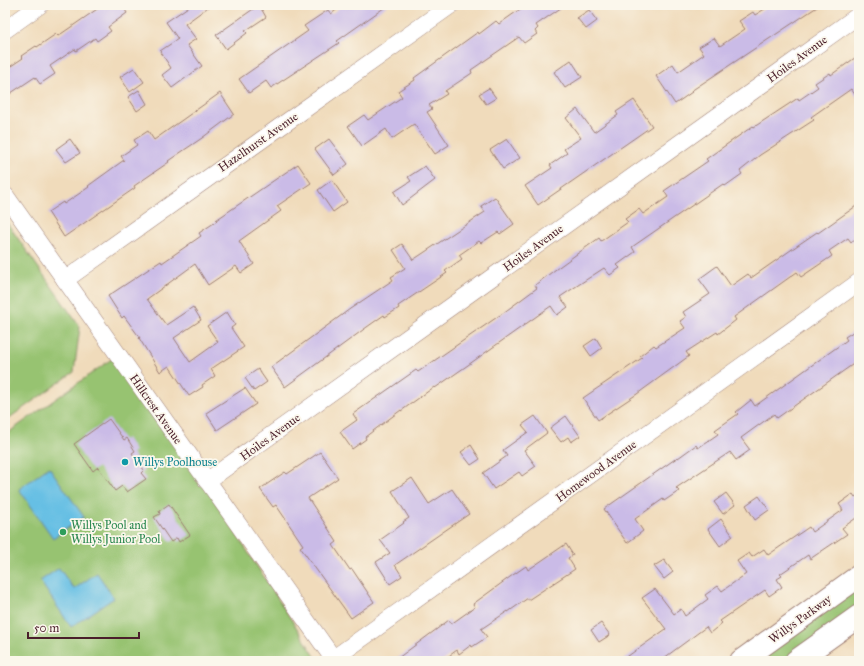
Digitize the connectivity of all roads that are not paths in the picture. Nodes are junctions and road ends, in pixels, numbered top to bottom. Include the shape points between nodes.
1 (40, 5) edge
2 (451, 5) edge
3 (859, 15) edge
4 (5, 30) edge
5 (5, 195) edge
6 (65, 280) junction
7 (859, 282) edge
8 (207, 481) junction
9 (859, 576) edge
10 (859, 616) edge
11 (746, 659) edge
12 (334, 660) edge
13 (796, 661) edge

1 - 4 street
2 - 6 street, Hazelhurst Avenue
3 - 8 street, Hoiles Avenue
5 - 6 street, Hillcrest Avenue
6 - 8 street, Hillcrest Avenue
7 - 12 street, Homewood Avenue
8 - 12 street, Hillcrest Avenue
9 - 11 main road, Willys Parkway
10 - 13 main road

